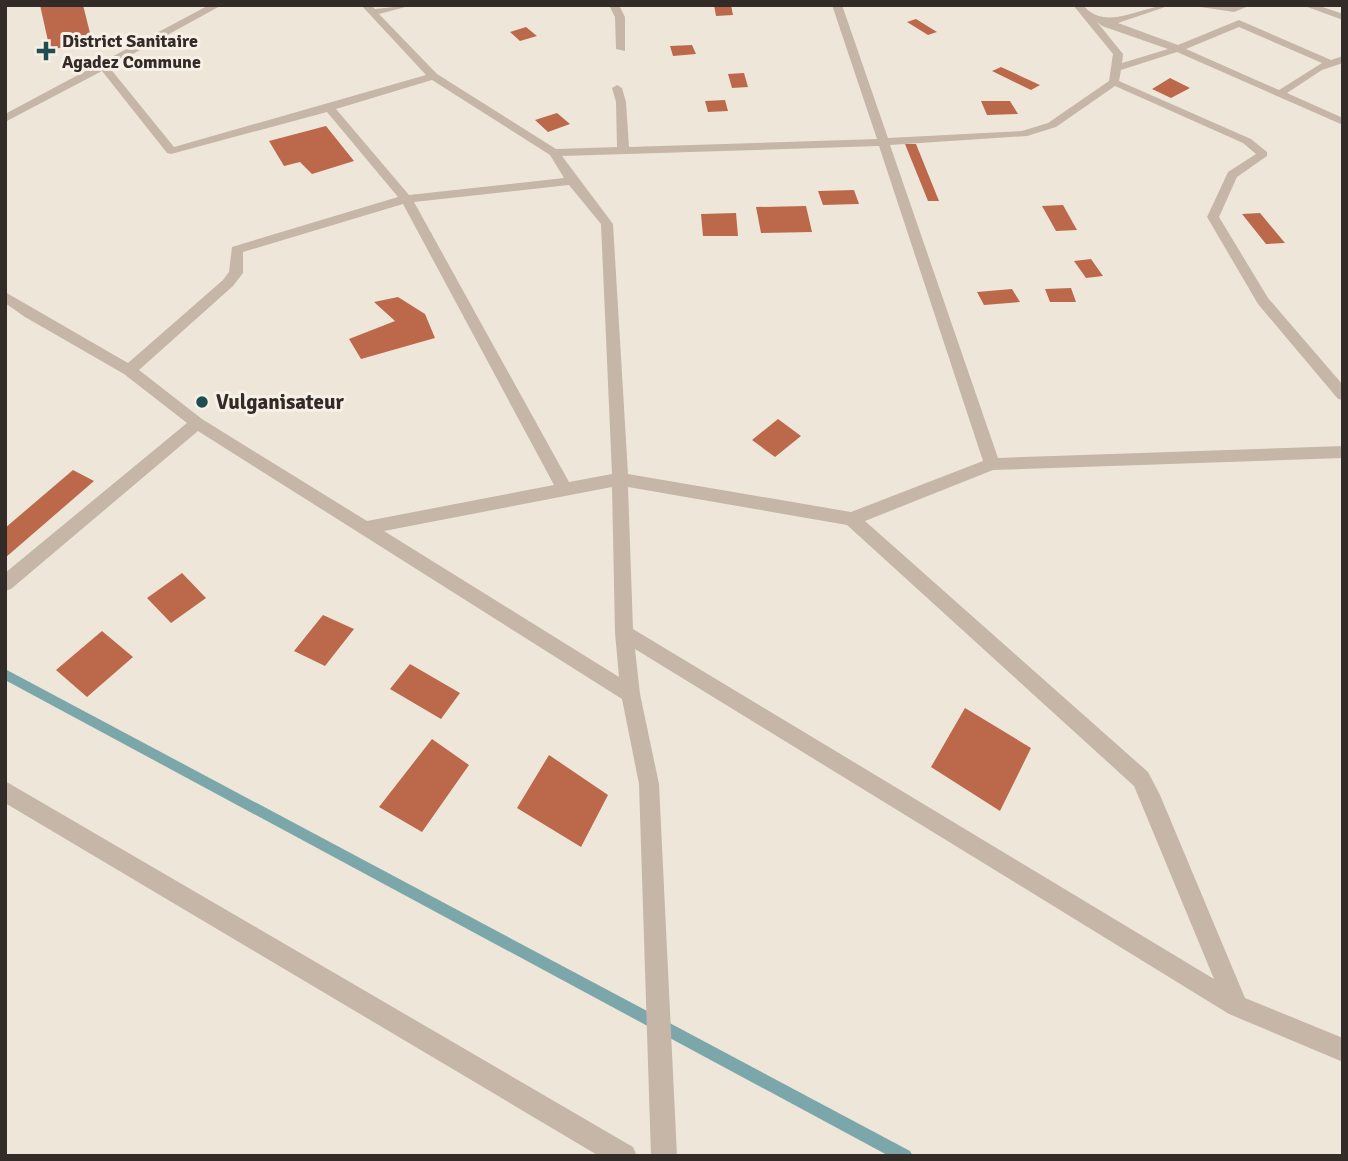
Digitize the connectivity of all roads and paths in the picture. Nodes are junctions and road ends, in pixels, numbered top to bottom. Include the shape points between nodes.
1 (217, 5) edge
2 (408, 5) edge
3 (614, 5) edge
4 (837, 5) edge
5 (1166, 5) edge
6 (1192, 5) edge
7 (1246, 5) edge
8 (1307, 5) edge
9 (370, 9) edge
10 (1234, 9) junction
11 (1082, 10) edge
12 (1343, 17) edge
13 (1239, 23) junction
14 (1105, 24) junction
15 (621, 49) dead end
16 (1178, 49) junction
17 (1343, 59) edge
18 (1330, 63) junction
19 (103, 66) junction
20 (1116, 68) junction
21 (433, 76) junction
22 (1114, 82) junction
23 (617, 88) dead end
24 (1279, 94) junction
25 (329, 108) junction
26 (5, 119) edge
27 (1343, 122) edge
28 (883, 142) junction
29 (623, 151) junction
30 (554, 153) junction
31 (572, 181) junction
32 (406, 199) junction
33 (5, 296) edge
34 (129, 370) junction
35 (1343, 396) edge
36 (197, 424) junction
37 (1343, 452) edge
38 (992, 464) junction
39 (620, 479) junction
40 (565, 490) junction
41 (852, 519) junction
42 (365, 528) junction
43 (5, 584) edge
44 (624, 633) junction
45 (630, 694) junction
46 (5, 791) edge
47 (1237, 1006) junction
48 (1343, 1051) edge
49 (624, 1156) edge
50 (664, 1156) edge

1 - 19 street
2 - 9 street
3 - 15 street via 620,17
4 - 28 street
5 - 14 street
6 - 10 street
7 - 10 street
8 - 12 street
9 - 21 street
10 - 13 street
11 - 14 street
11 - 20 street via 1118,54
13 - 16 street
13 - 18 street
14 - 16 street
16 - 20 street
16 - 24 street
17 - 18 street
18 - 24 street
19 - 25 street via 171,151
19 - 26 street
20 - 22 street
21 - 25 street
21 - 30 street
22 - 28 street via 1052,125 1023,134
22 - 35 street via 1247,141 1262,154 1232,175 1213,217 1263,300
23 - 29 street
24 - 27 street
25 - 32 street
28 - 29 street
28 - 38 street
29 - 30 street
30 - 31 street
31 - 32 street
31 - 39 street via 607,225
32 - 34 street via 237,250 236,274
32 - 40 street
33 - 34 street
34 - 36 street
36 - 42 street
36 - 43 street
37 - 38 street
38 - 41 street
39 - 40 street
39 - 41 street
39 - 44 street
40 - 42 street
41 - 47 street via 1141,779
42 - 45 street
44 - 45 street
44 - 47 street
45 - 50 street via 649,784
46 - 49 street
47 - 48 street

